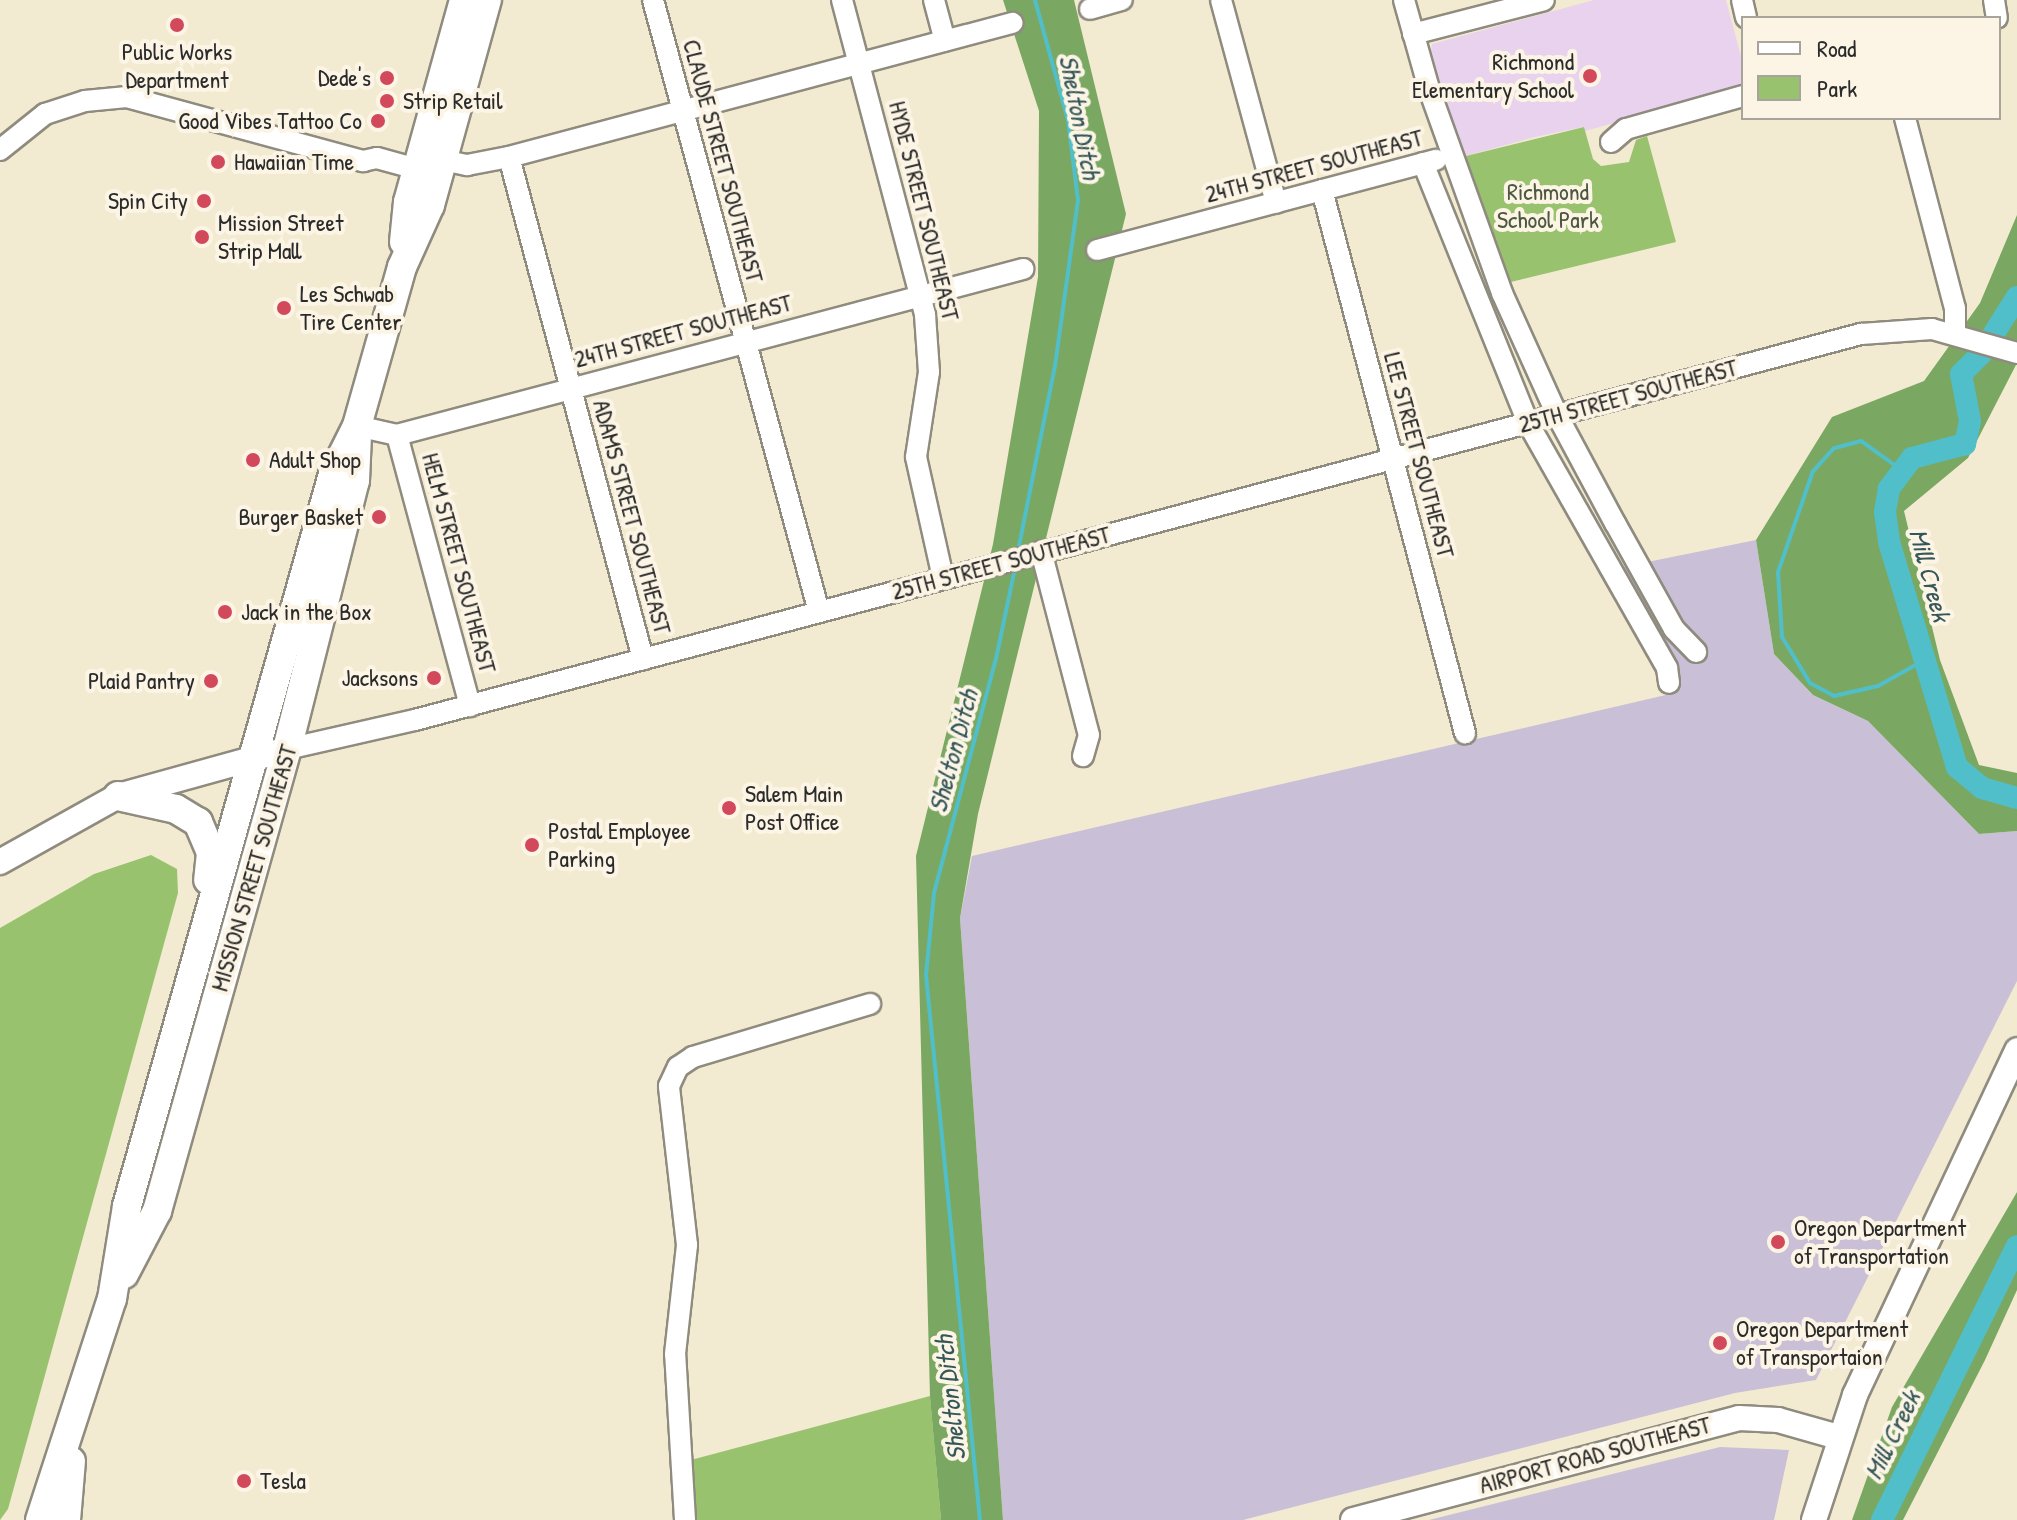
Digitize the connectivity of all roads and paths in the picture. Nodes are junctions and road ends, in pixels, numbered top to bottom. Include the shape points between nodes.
1 (464, 0) edge
2 (487, 0) edge
3 (653, 0) edge
4 (842, 0) edge
5 (934, 0) edge
6 (1122, 0) edge
7 (1221, 0) edge
8 (1404, 0) edge
9 (1544, 0) edge
10 (1090, 9) dead end
11 (1012, 23) dead end
12 (1413, 34) junction
13 (945, 41) junction
14 (859, 64) junction
15 (1741, 97) edge
16 (682, 111) junction
17 (1906, 120) edge
18 (1611, 142) dead end
19 (0, 150) edge
20 (1451, 156) junction
21 (509, 157) junction
22 (1423, 163) junction
23 (425, 170) junction
24 (1322, 190) junction
25 (1276, 203) junction
26 (1097, 250) dead end
27 (1023, 269) dead end
28 (920, 295) junction
29 (1955, 334) junction
30 (745, 341) junction
31 (2013, 352) edge
32 (571, 388) junction
33 (1557, 415) junction
34 (1528, 423) junction
35 (357, 426) junction
36 (397, 435) junction
37 (1393, 458) junction
38 (1041, 551) junction
39 (943, 578) junction
40 (819, 612) junction
41 (1696, 652) dead end
42 (643, 659) junction
43 (1669, 683) dead end
44 (470, 706) junction
45 (1465, 733) dead end
46 (287, 749) junction
47 (1083, 756) dead end
48 (254, 759) junction
49 (118, 796) junction
50 (0, 862) edge
51 (198, 949) junction
52 (870, 1004) dead end
53 (2017, 1050) edge
54 (112, 1299) junction
55 (75, 1424) junction
56 (1838, 1437) junction
57 (40, 1520) edge
58 (66, 1520) edge
59 (685, 1520) edge
60 (1353, 1520) edge
61 (1814, 1520) edge

1 - 23 highway, MISSION STREET SOUTHEAST
2 - 23 highway, MISSION STREET SOUTHEAST
3 - 16 street, CLAUDE STREET SOUTHEAST
4 - 14 street, HYDE STREET SOUTHEAST
5 - 13 street
6 - 10 street
7 - 25 street
8 - 12 street
9 - 12 street
11 - 13 street
12 - 20 street
13 - 14 street
14 - 16 street
14 - 28 street, HYDE STREET SOUTHEAST
15 - 18 street via 1626,129
16 - 21 street
16 - 30 street, CLAUDE STREET SOUTHEAST
17 - 29 street via 1955,308
19 - 23 street via 45,114 112,97 148,101 363,161 377,158
20 - 22 street, 24TH STREET SOUTHEAST
20 - 33 street via 1502,293
21 - 23 street
21 - 32 street, ADAMS STREET SOUTHEAST
22 - 24 street, 24TH STREET SOUTHEAST
22 - 34 street
23 - 35 highway, MISSION STREET SOUTHEAST
24 - 25 street, 24TH STREET SOUTHEAST
24 - 37 street, LEE STREET SOUTHEAST
25 - 26 street, 24TH STREET SOUTHEAST
27 - 28 street, 24TH STREET SOUTHEAST
28 - 30 street, 24TH STREET SOUTHEAST
28 - 39 street, HYDE STREET SOUTHEAST via 930,350 916,457
29 - 31 street, 25TH STREET SOUTHEAST
29 - 33 street, 25TH STREET SOUTHEAST via 1920,328 1881,330
30 - 32 street, 24TH STREET SOUTHEAST
30 - 40 street, CLAUDE STREET SOUTHEAST
32 - 36 street, 24TH STREET SOUTHEAST
32 - 42 street, ADAMS STREET SOUTHEAST
33 - 34 street, 25TH STREET SOUTHEAST
33 - 41 street via 1674,629
34 - 37 street, 25TH STREET SOUTHEAST
34 - 43 street via 1667,668
35 - 36 street, 24TH STREET SOUTHEAST
35 - 46 highway, MISSION STREET SOUTHEAST via 355,481
35 - 48 highway, MISSION STREET SOUTHEAST via 333,474
36 - 44 street, HELM STREET SOUTHEAST
37 - 38 street, 25TH STREET SOUTHEAST
37 - 45 street, LEE STREET SOUTHEAST
38 - 39 street, 25TH STREET SOUTHEAST
38 - 47 street via 1089,735
39 - 40 street, 25TH STREET SOUTHEAST
40 - 42 street, 25TH STREET SOUTHEAST
42 - 44 street, 25TH STREET SOUTHEAST
44 - 46 street, 25TH STREET SOUTHEAST
46 - 48 main road, 25TH STREET SOUTHEAST
46 - 54 highway, MISSION STREET SOUTHEAST via 157,1211
48 - 49 main road, 25TH STREET SOUTHEAST
48 - 51 highway, MISSION STREET SOUTHEAST
49 - 50 main road, 25TH STREET SOUTHEAST
49 - 51 highway via 176,809 198,822 208,836 211,853
51 - 54 highway, MISSION STREET SOUTHEAST via 127,1206
52 - 59 street via 693,1057 678,1067 669,1086 687,1245 675,1354
53 - 56 main road
54 - 55 highway, MISSION STREET SOUTHEAST
55 - 57 highway, MISSION STREET SOUTHEAST
55 - 58 highway, MISSION STREET SOUTHEAST
56 - 60 main road, AIRPORT ROAD SOUTHEAST via 1778,1420 1739,1418
56 - 61 main road

